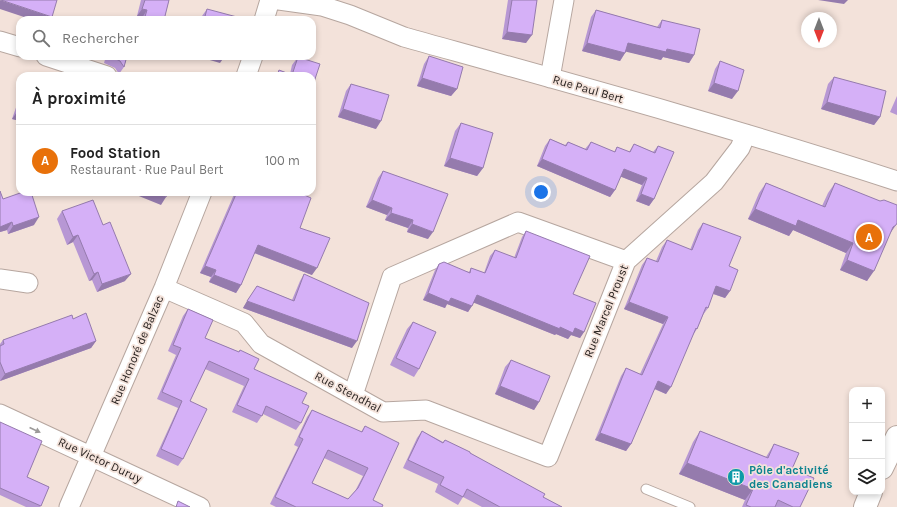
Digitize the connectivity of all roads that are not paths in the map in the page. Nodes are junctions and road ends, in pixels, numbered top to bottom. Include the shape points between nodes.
1 (270, 0) edge
2 (279, 0) edge
3 (564, 0) edge
4 (350, 7) edge
5 (265, 16) edge
6 (0, 41) edge
7 (16, 46) edge
8 (58, 60) edge
9 (252, 60) edge
10 (95, 72) edge
11 (247, 72) edge
12 (550, 78) junction
13 (746, 134) junction
14 (897, 181) edge
15 (200, 196) edge
16 (626, 261) junction
17 (0, 279) edge
18 (28, 284) dead end
19 (164, 288) junction
20 (353, 395) junction
21 (0, 414) edge
22 (897, 437) edge
23 (92, 456) junction
24 (548, 457) joint
25 (885, 462) edge
26 (646, 489) dead end
27 (870, 495) edge
28 (69, 507) edge
29 (200, 507) edge
30 (690, 507) edge
31 (865, 507) edge

1 - 5 street
2 - 4 street, Rue Paul Bert
3 - 12 street
4 - 12 street, Rue Paul Bert via 404,37
6 - 7 street
8 - 10 street
9 - 11 street
12 - 13 street, Rue Paul Bert
13 - 14 street, Rue Paul Bert
13 - 16 street, Rue Marcel Proust via 740,148 714,182
15 - 19 street, Rue Honoré de Balzac
16 - 20 street via 518,222 392,277
16 - 24 street, Rue Marcel Proust
17 - 18 street
19 - 20 street, Rue Stendhal via 244,323 261,344
19 - 23 street, Rue Honoré de Balzac
20 - 24 street, Rue Stendhal via 383,412 426,410
21 -> 23 street, Rue Victor Duruy
22 - 25 main road
23 - 28 street, Rue Honoré de Balzac
23 - 29 street, Rue Victor Duruy
26 - 30 lane
27 - 31 main road

